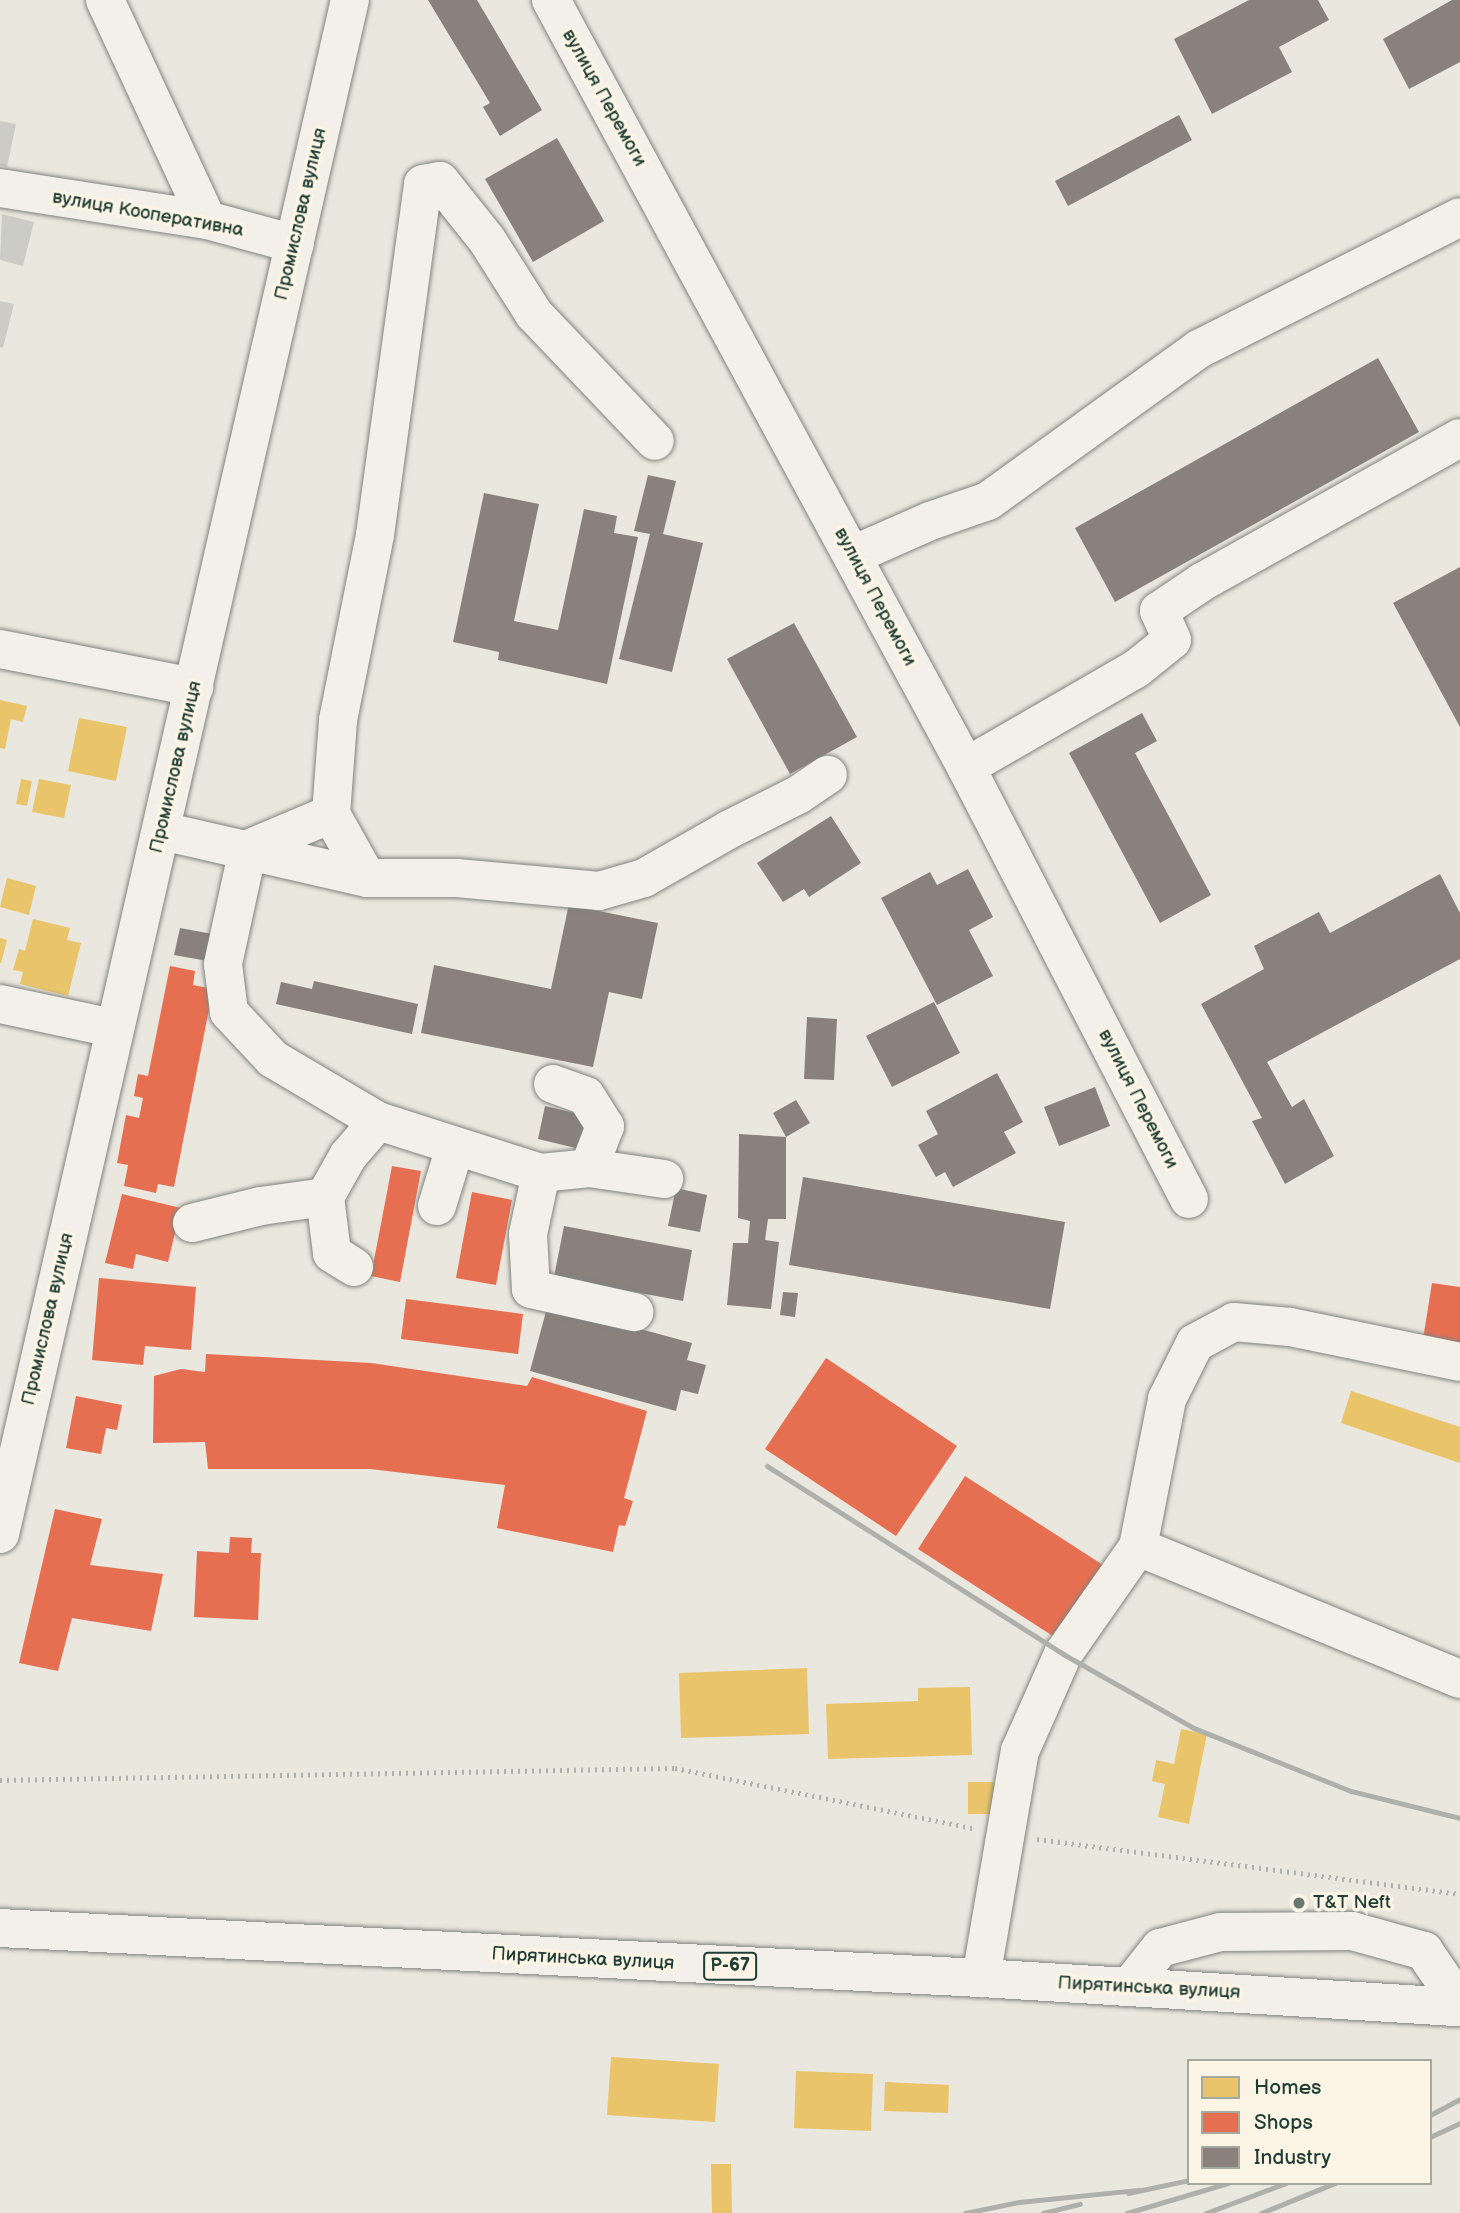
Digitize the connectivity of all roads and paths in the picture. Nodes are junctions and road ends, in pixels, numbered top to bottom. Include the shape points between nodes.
1 (104, 0) edge
2 (350, 0) edge
3 (551, 0) edge
4 (0, 188) edge
5 (1460, 217) edge
6 (207, 220) junction
7 (295, 244) junction
8 (1460, 438) edge
9 (655, 441) dead end
10 (853, 555) junction
11 (0, 649) edge
12 (194, 687) junction
13 (966, 767) junction
14 (828, 775) dead end
15 (331, 814) junction
16 (162, 831) junction
17 (248, 849) junction
18 (367, 878) junction
19 (0, 1004) edge
20 (113, 1028) junction
21 (553, 1084) dead end
22 (378, 1121) junction
23 (455, 1147) junction
24 (589, 1168) junction
25 (541, 1173) junction
26 (664, 1179) dead end
27 (325, 1197) junction
28 (1189, 1199) dead end
29 (437, 1206) dead end
30 (192, 1223) dead end
31 (354, 1267) dead end
32 (634, 1312) dead end
33 (1460, 1362) edge
34 (0, 1534) edge
35 (1138, 1547) junction
36 (1460, 1679) edge
37 (0, 1780) edge
38 (1005, 1835) junction
39 (1460, 1894) edge
40 (0, 1928) edge
41 (981, 1978) junction
42 (1129, 1987) junction
43 (1460, 2006) edge

1 - 6 street
2 - 7 street, Промислова вулиця
3 - 10 street, вулиця Перемоги
4 - 6 street, вулиця Кооперативна
5 - 10 street via 1199,349 988,501
6 - 7 street, вулиця Кооперативна
7 - 12 street, Промислова вулиця
8 - 13 street via 1192,589 1159,611 1172,640 1154,655
9 - 15 street via 534,314 487,240 440,181 423,184 377,522 338,720
10 - 13 street, вулиця Перемоги
11 - 12 street
12 - 16 street, Промислова вулиця
13 - 28 street, вулиця Перемоги
14 - 18 street via 644,878 598,891 457,878
15 - 17 street
15 - 18 street
16 - 17 street
16 - 20 street, Промислова вулиця
17 - 18 street
17 - 22 street via 223,964 229,1012 273,1059
19 - 20 street
20 - 34 street, Промислова вулиця
21 - 24 street via 586,1096 605,1126
22 - 23 street
22 - 27 street via 348,1156
23 - 25 street
23 - 29 street
24 - 25 street
24 - 26 street
25 - 32 street via 528,1234 531,1289
27 - 30 street
27 - 31 street via 332,1253
33 - 35 street via 1290,1327 1234,1322 1195,1343 1167,1399
35 - 36 street
35 - 38 street via 1063,1654 1020,1751
37 - 38 path via 675,1768
38 - 39 path
38 - 41 street
40 - 41 street, Пирятинська вулиця / Р-67
41 - 42 street, Пирятинська вулиця / Р-67
42 - 43 street, Пирятинська вулиця / Р-67
42 - 43 street via 1160,1948 1220,1932 1352,1931 1424,1951

